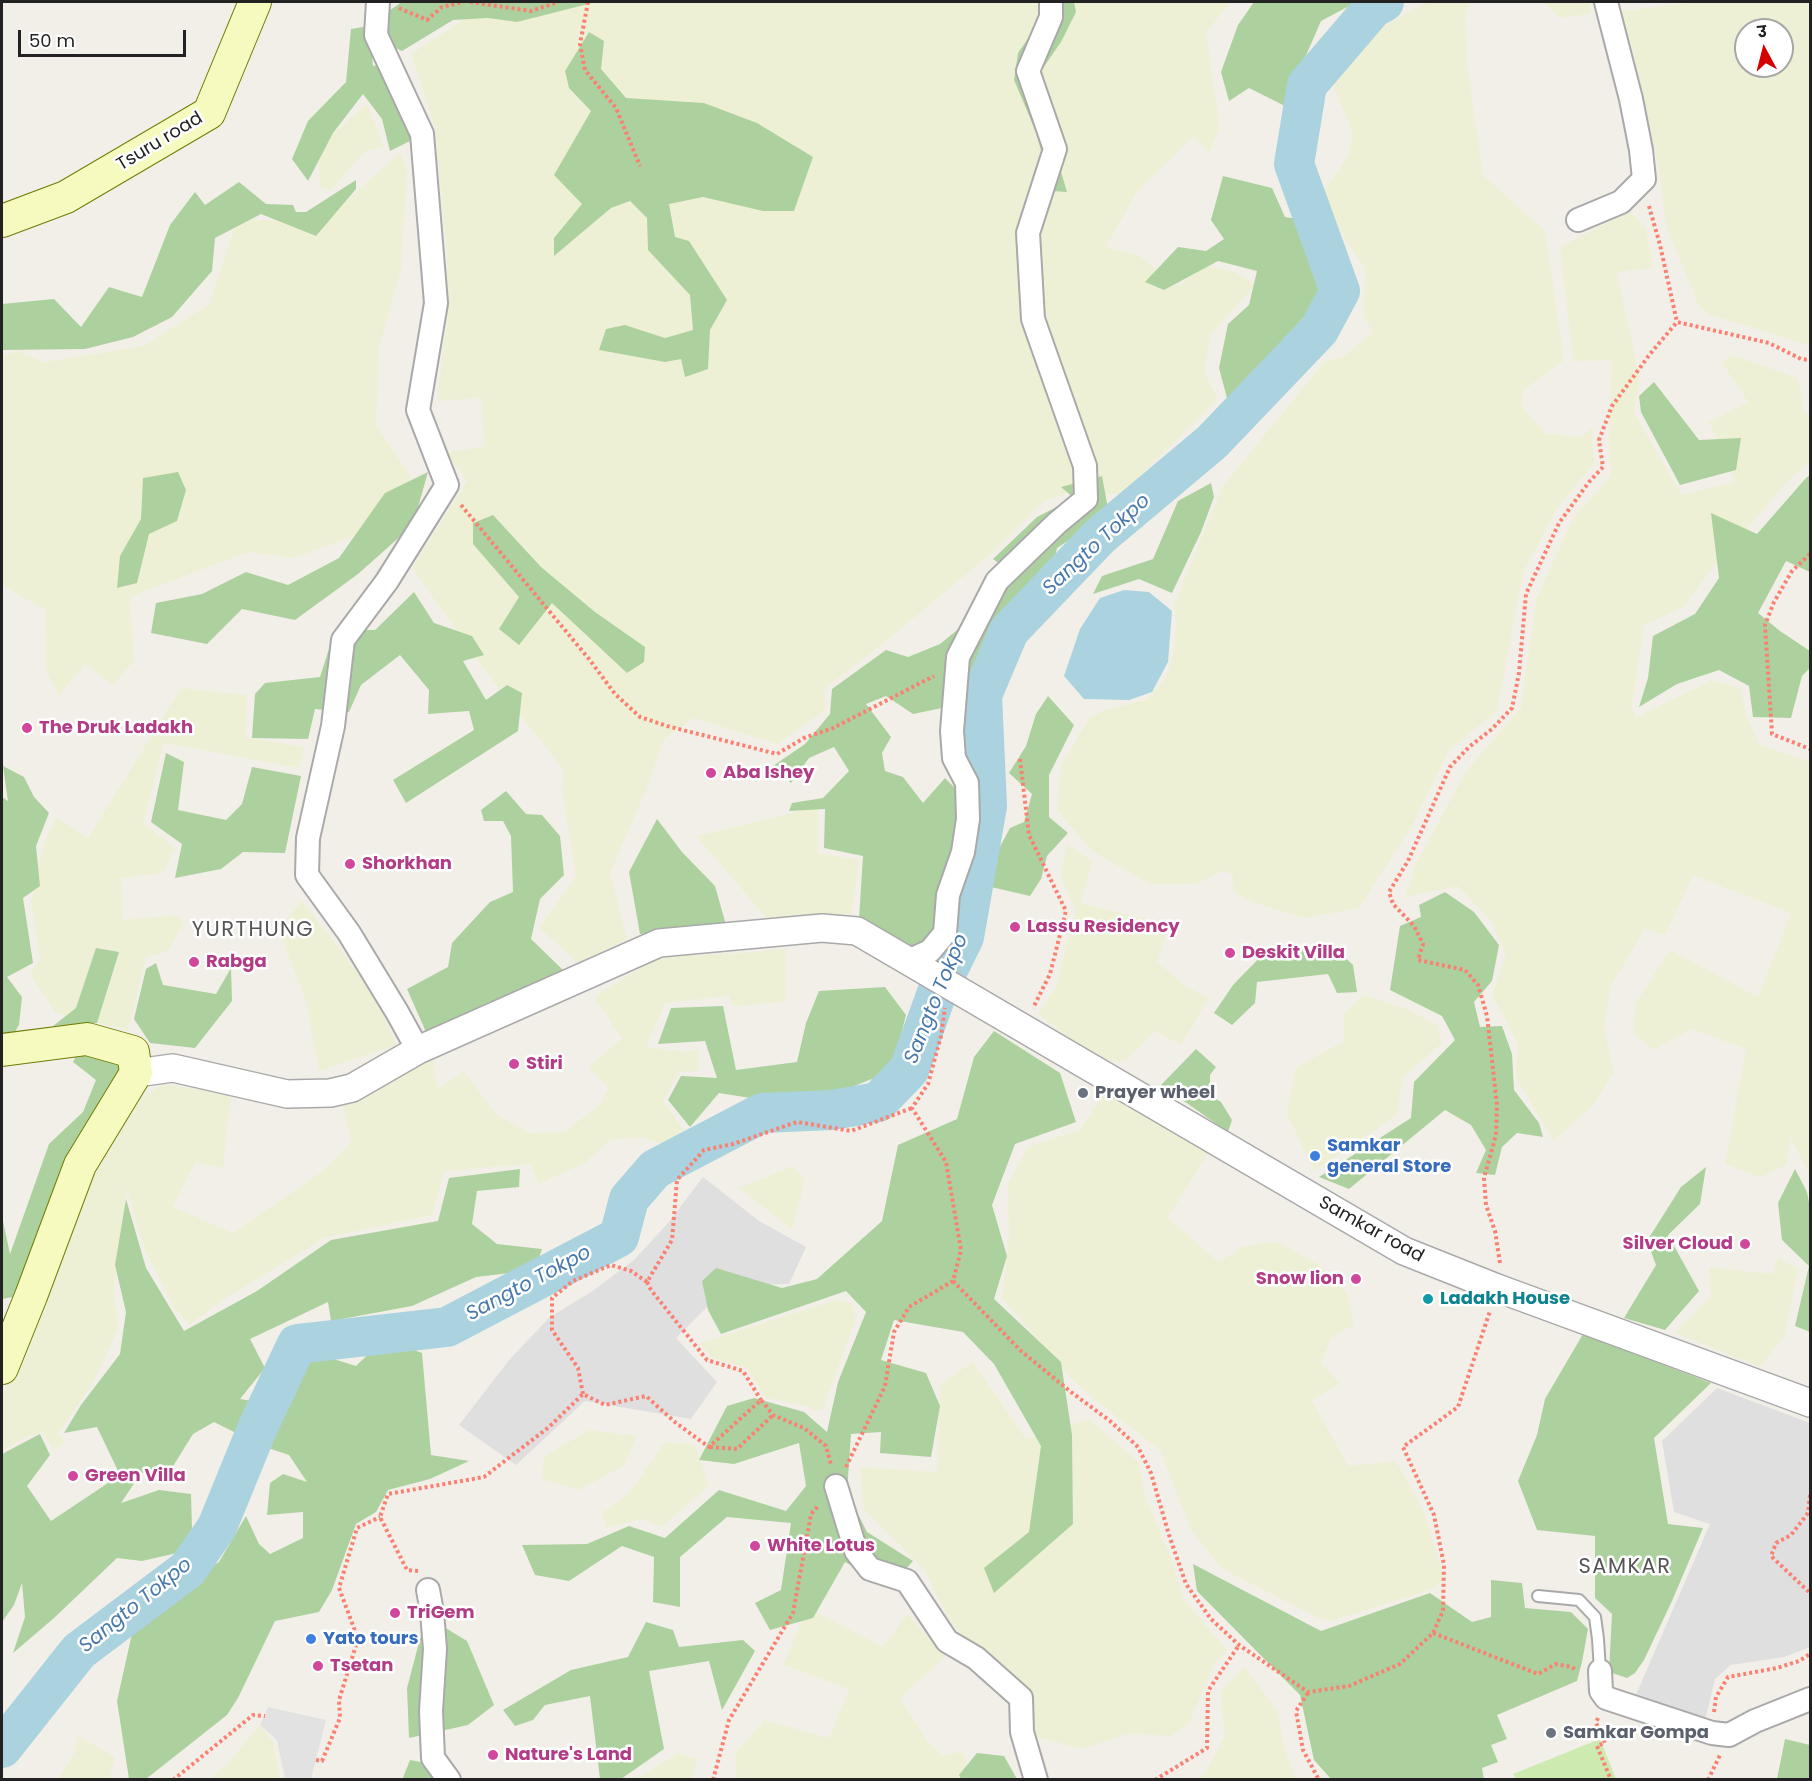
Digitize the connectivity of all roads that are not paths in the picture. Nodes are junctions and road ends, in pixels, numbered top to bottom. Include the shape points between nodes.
1 (255, 2) edge
2 (1051, 2) edge
3 (1606, 2) edge
4 (384, 3) edge
5 (1578, 220) dead end
6 (2, 221) edge
7 (917, 966) junction
8 (2, 1050) edge
9 (418, 1050) junction
10 (136, 1073) junction
11 (2, 1368) edge
12 (1810, 1403) edge
13 (836, 1486) road end
14 (428, 1590) road end
15 (1538, 1596) dead end
16 (1602, 1687) joint
17 (1810, 1699) edge
18 (449, 1779) edge
19 (1035, 1779) edge

1 - 6 main road, Tsuru road via 209,113 66,197
2 - 7 street via 1051,17 1028,71 1055,149 1028,233 1033,319 1085,466 1086,499 997,581 958,657 952,731 954,758 967,783 968,819 963,852 948,895 945,933
3 - 5 street via 1631,99 1644,179 1622,202
4 - 9 street via 376,35 422,134 436,303 418,410 447,485 387,581 343,640 333,726 308,838 307,875 349,933
7 - 9 street, Samkar road via 856,932 822,928 659,943
7 - 12 street, Samkar road via 954,998 1023,1027 1404,1251
8 - 10 main road via 87,1039 133,1052
9 - 10 street, Samkar road via 352,1088 330,1093 287,1094 173,1068
10 - 11 main road via 80,1165
13 - 19 street via 856,1551 870,1569 907,1581 946,1641 976,1658 1021,1698 1022,1732
14 - 18 street via 435,1649 431,1711 434,1758
15 - 16 lane via 1579,1600 1595,1617
16 - 17 street via 1712,1733 1729,1735

